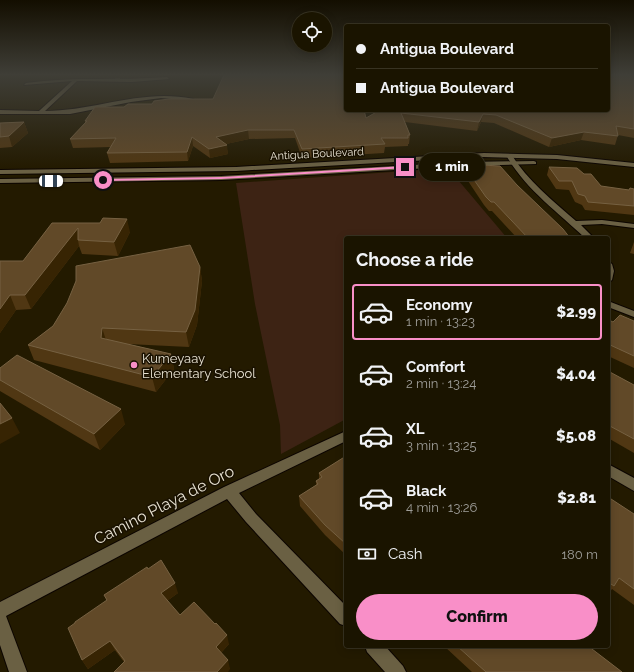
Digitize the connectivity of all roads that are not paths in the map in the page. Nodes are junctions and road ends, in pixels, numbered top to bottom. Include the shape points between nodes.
1 (47, 106) edge
2 (105, 106) edge
3 (0, 112) edge
4 (41, 112) junction
5 (509, 155) junction
6 (512, 162) junction
7 (634, 165) edge
8 (253, 168) junction
9 (0, 172) edge
10 (79, 172) junction
11 (634, 172) edge
12 (243, 177) junction
13 (0, 181) edge
14 (51, 181) junction
15 (576, 223) junction
16 (634, 226) edge
17 (588, 236) edge
18 (610, 305) edge
19 (634, 314) edge
20 (344, 437) edge
21 (610, 470) edge
22 (634, 485) edge
23 (229, 491) junction
24 (0, 611) edge
25 (344, 616) edge
26 (0, 621) edge
27 (375, 648) edge
28 (18, 672) edge
29 (398, 672) edge

1 - 4 main road
2 - 4 main road via 70,112
3 - 4 main road
5 - 6 main road
5 - 7 main road, Antigua Boulevard
5 - 8 main road, Antigua Boulevard
6 - 11 main road, Antigua Boulevard via 579,165
6 - 12 main road, Antigua Boulevard
6 - 15 main road via 540,192
8 - 10 main road, Antigua Boulevard
8 - 12 main road
9 - 10 main road, Antigua Boulevard
10 - 14 main road
12 - 14 main road, Antigua Boulevard
13 - 14 main road, Antigua Boulevard
15 - 16 main road via 602,222
15 - 17 main road
18 - 19 main road
20 - 23 main road, Camino Playa de Oro
21 - 22 main road
23 - 24 main road, Camino Playa de Oro
23 - 25 main road via 251,518
26 - 28 main road
27 - 29 main road

